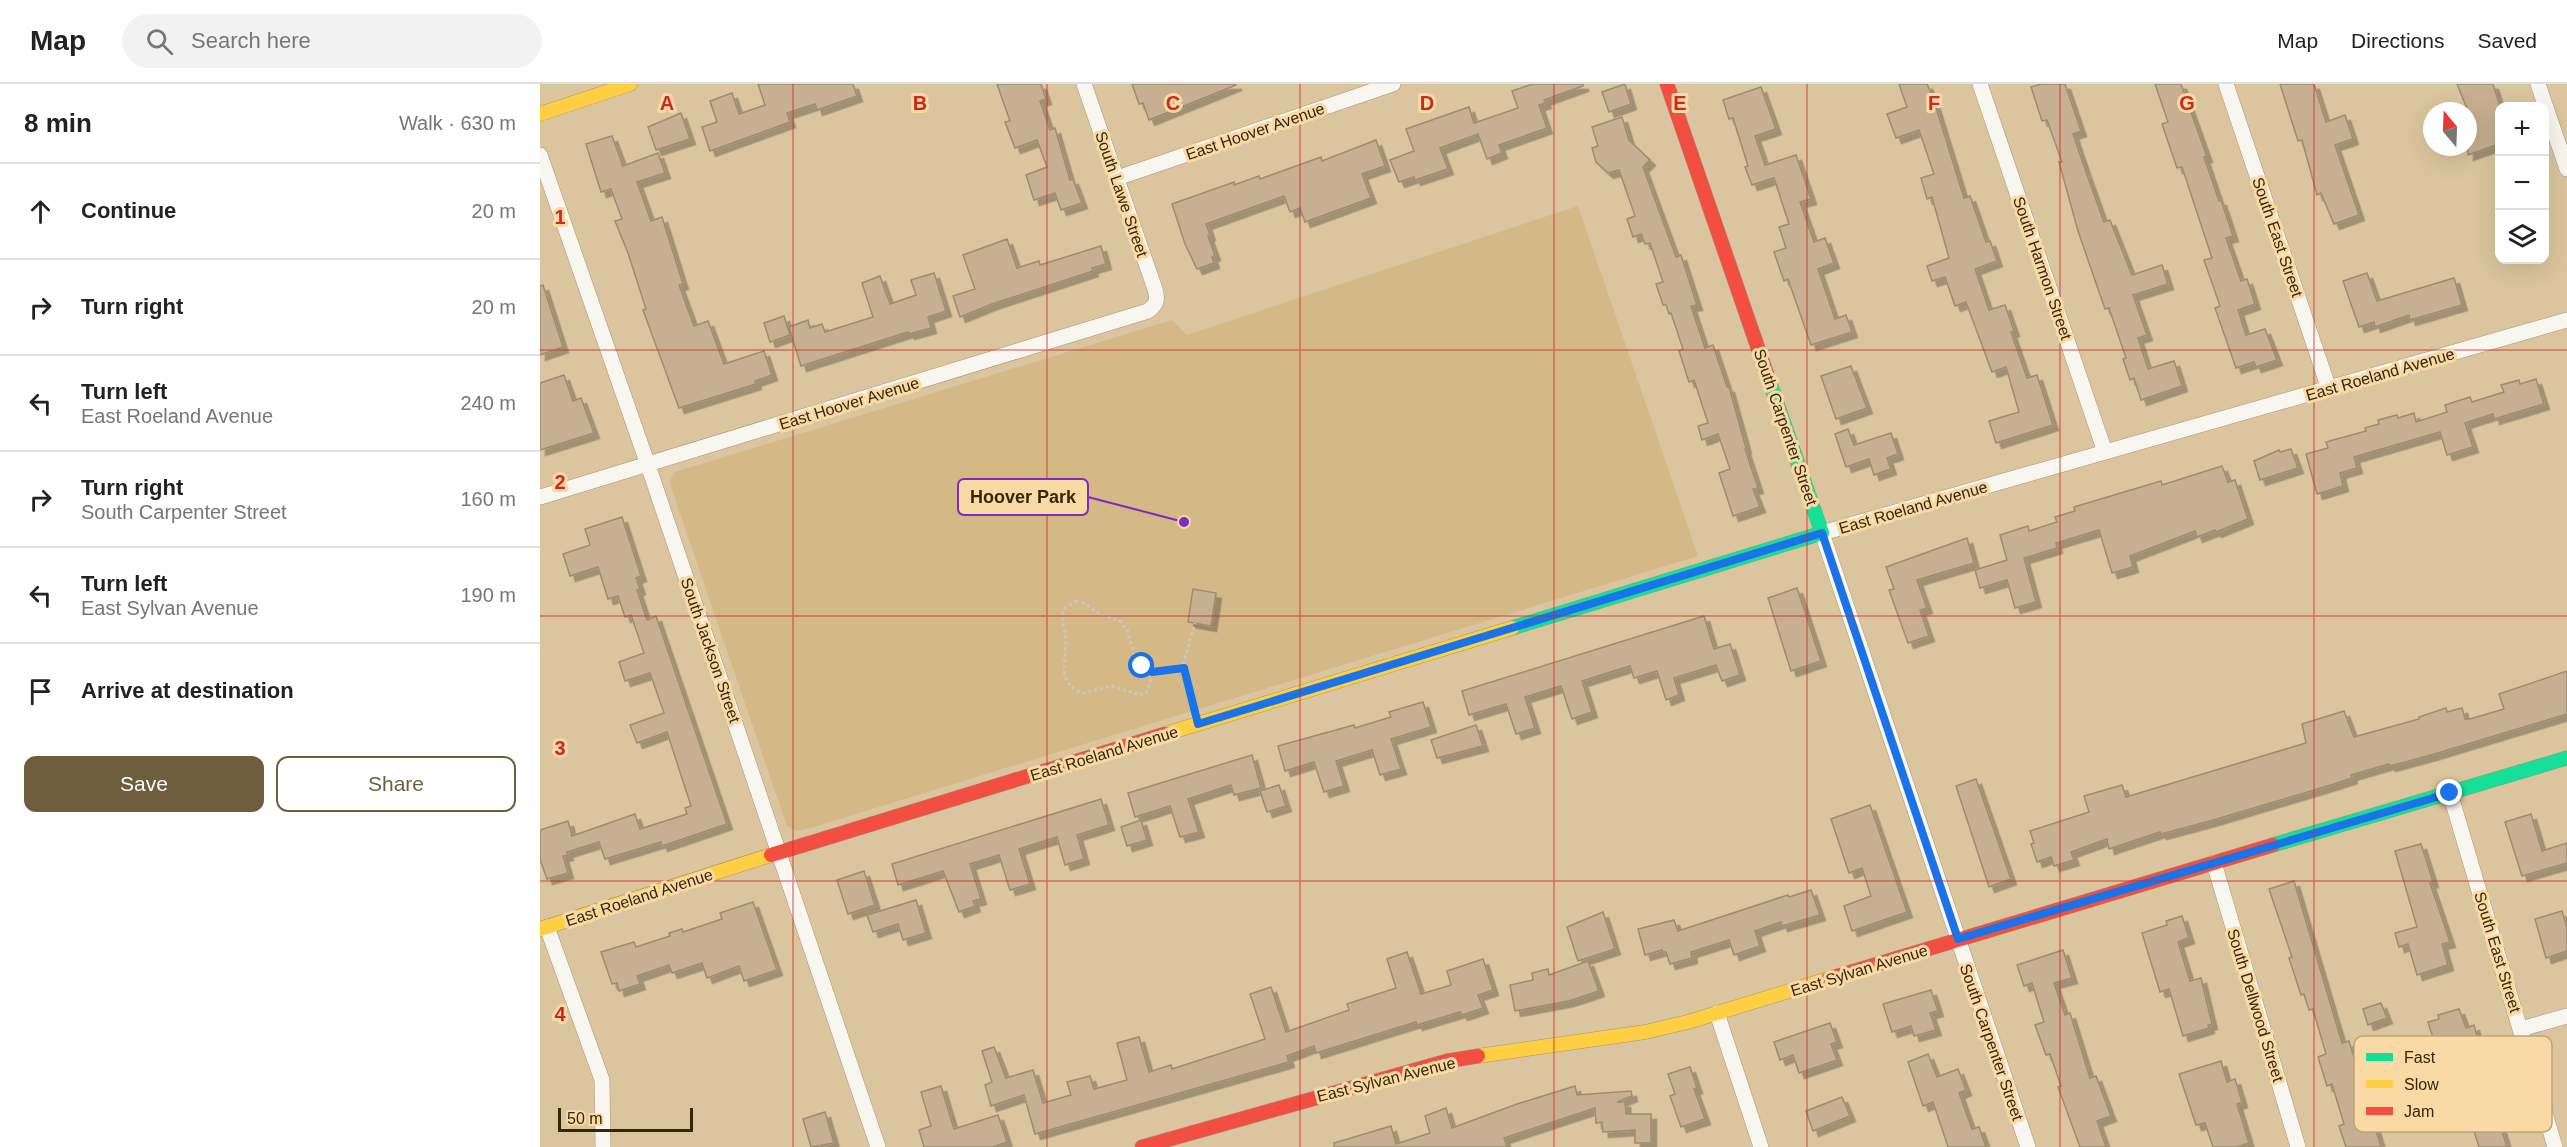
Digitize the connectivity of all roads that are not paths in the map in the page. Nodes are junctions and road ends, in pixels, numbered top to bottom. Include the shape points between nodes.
1 (630, 84) edge
2 (1084, 84) edge
3 (1394, 84) edge
4 (1667, 84) edge
5 (1980, 84) edge
6 (2226, 84) edge
7 (2538, 84) edge
8 (540, 114) edge
9 (540, 155) edge
10 (2567, 169) edge
11 (1117, 178) junction
12 (1156, 305) joint
13 (2567, 320) edge
14 (2329, 389) junction
15 (2105, 452) junction
16 (648, 465) junction
17 (540, 497) edge
18 (1822, 533) junction
19 (2567, 758) edge
20 (2450, 793) junction
21 (780, 852) junction
22 (2214, 863) junction
23 (544, 928) edge
24 (1958, 939) junction
25 (1717, 1013) junction
26 (2567, 1016) edge
27 (2521, 1029) junction
28 (2523, 1036) edge
29 (2551, 1132) edge
30 (603, 1147) edge
31 (878, 1147) edge
32 (1142, 1147) edge
33 (1761, 1147) edge
34 (2028, 1147) edge
35 (2298, 1147) edge
36 (2555, 1147) edge

1 - 8 street
2 - 11 street, South Lawe Street
3 - 11 street, East Hoover Avenue
4 - 18 street, South Carpenter Street
5 - 15 street, South Harmon Street
6 - 14 street, South East Street
7 - 10 street
9 - 16 street, South Jackson Street
11 - 12 street, South Lawe Street via 1158,298
12 - 16 street, East Hoover Avenue via 1139,314
13 - 14 street, East Roeland Avenue
14 - 15 street, East Roeland Avenue
15 - 18 street, East Roeland Avenue
16 - 17 street, East Hoover Avenue
16 - 21 street, South Jackson Street
18 - 21 street, East Roeland Avenue
18 - 24 street, South Carpenter Street
19 - 20 street, East Sylvan Avenue
20 - 22 street, East Sylvan Avenue
20 - 27 street, South East Street
21 - 23 street, East Roeland Avenue
21 - 31 street, South Jackson Street
22 - 24 street, East Sylvan Avenue
22 - 35 street, South Dellwood Street
23 - 30 street via 602,1080
24 - 25 street, East Sylvan Avenue
24 - 34 street, South Carpenter Street
25 - 32 street, East Sylvan Avenue via 1645,1032 1447,1061
25 - 33 street
26 - 27 street
27 - 28 street, South East Street
29 - 36 street, South East Street

